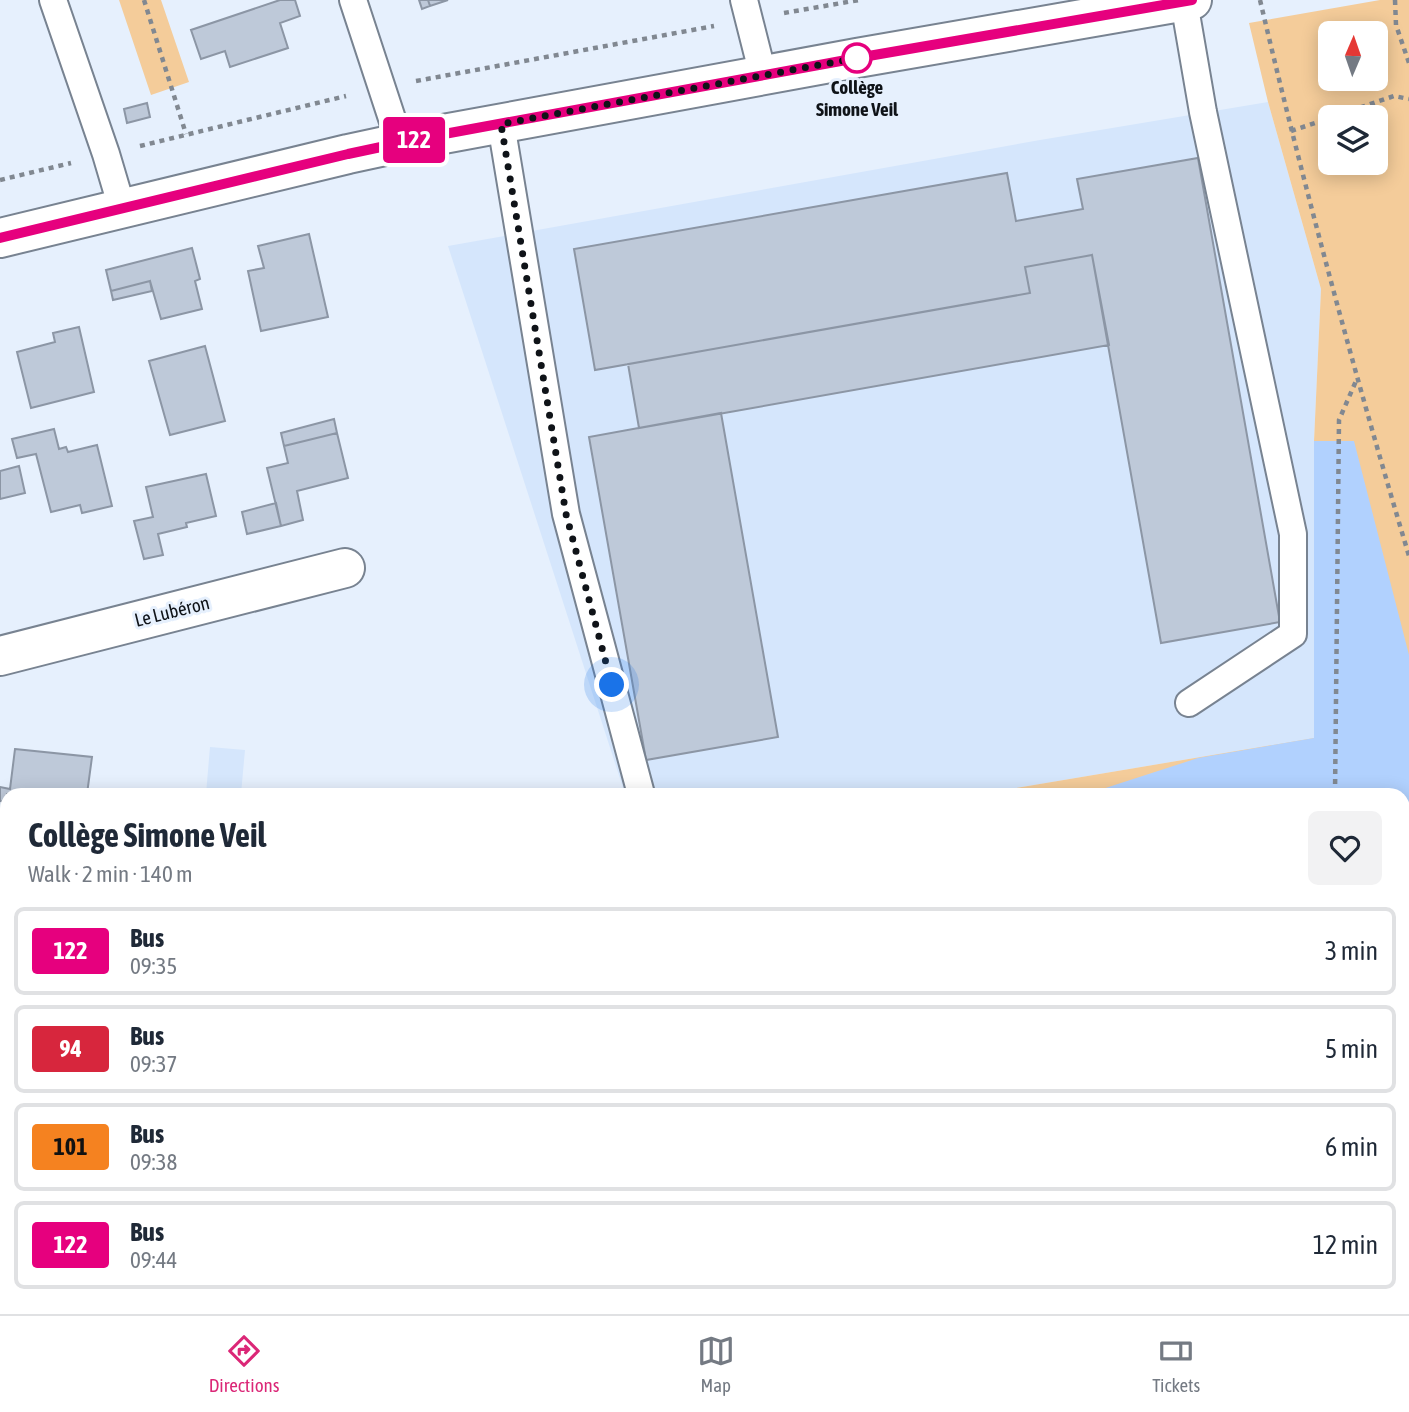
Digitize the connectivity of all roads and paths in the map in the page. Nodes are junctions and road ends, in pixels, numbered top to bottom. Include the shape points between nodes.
1 (53, 0) edge
2 (144, 0) edge
3 (353, 0) edge
4 (859, 0) edge
5 (1260, 0) edge
6 (1395, 0) edge
7 (1188, 1) edge
8 (746, 10) edge
9 (1409, 63) edge
10 (763, 75) junction
11 (382, 87) junction
12 (1409, 99) edge
13 (1368, 105) edge
14 (1318, 122) edge
15 (501, 124) junction
16 (1291, 131) junction
17 (186, 134) junction
18 (400, 143) junction
19 (106, 154) junction
20 (0, 180) edge
21 (122, 208) junction
22 (0, 238) edge
23 (1356, 380) junction
24 (1409, 556) edge
25 (345, 568) dead end
26 (0, 656) edge
27 (1189, 703) dead end
28 (639, 788) edge
29 (1335, 788) edge

1 - 19 lane
2 - 17 path
3 - 11 lane
4 - 8 path
5 - 16 path
6 - 9 path via 1396,25
7 - 10 street
7 - 27 lane via 1206,126 1293,534 1293,635
8 - 10 lane
8 - 11 path
10 - 15 street
11 - 17 path
11 - 18 lane
12 - 13 path via 1394,96
14 - 16 path
15 - 18 street
15 - 28 lane via 566,514
16 - 23 path
17 - 19 path
18 - 21 street
19 - 20 path
19 - 21 lane
21 - 22 street
23 - 24 path
23 - 29 path via 1339,420
25 - 26 street, Le Lubéron

